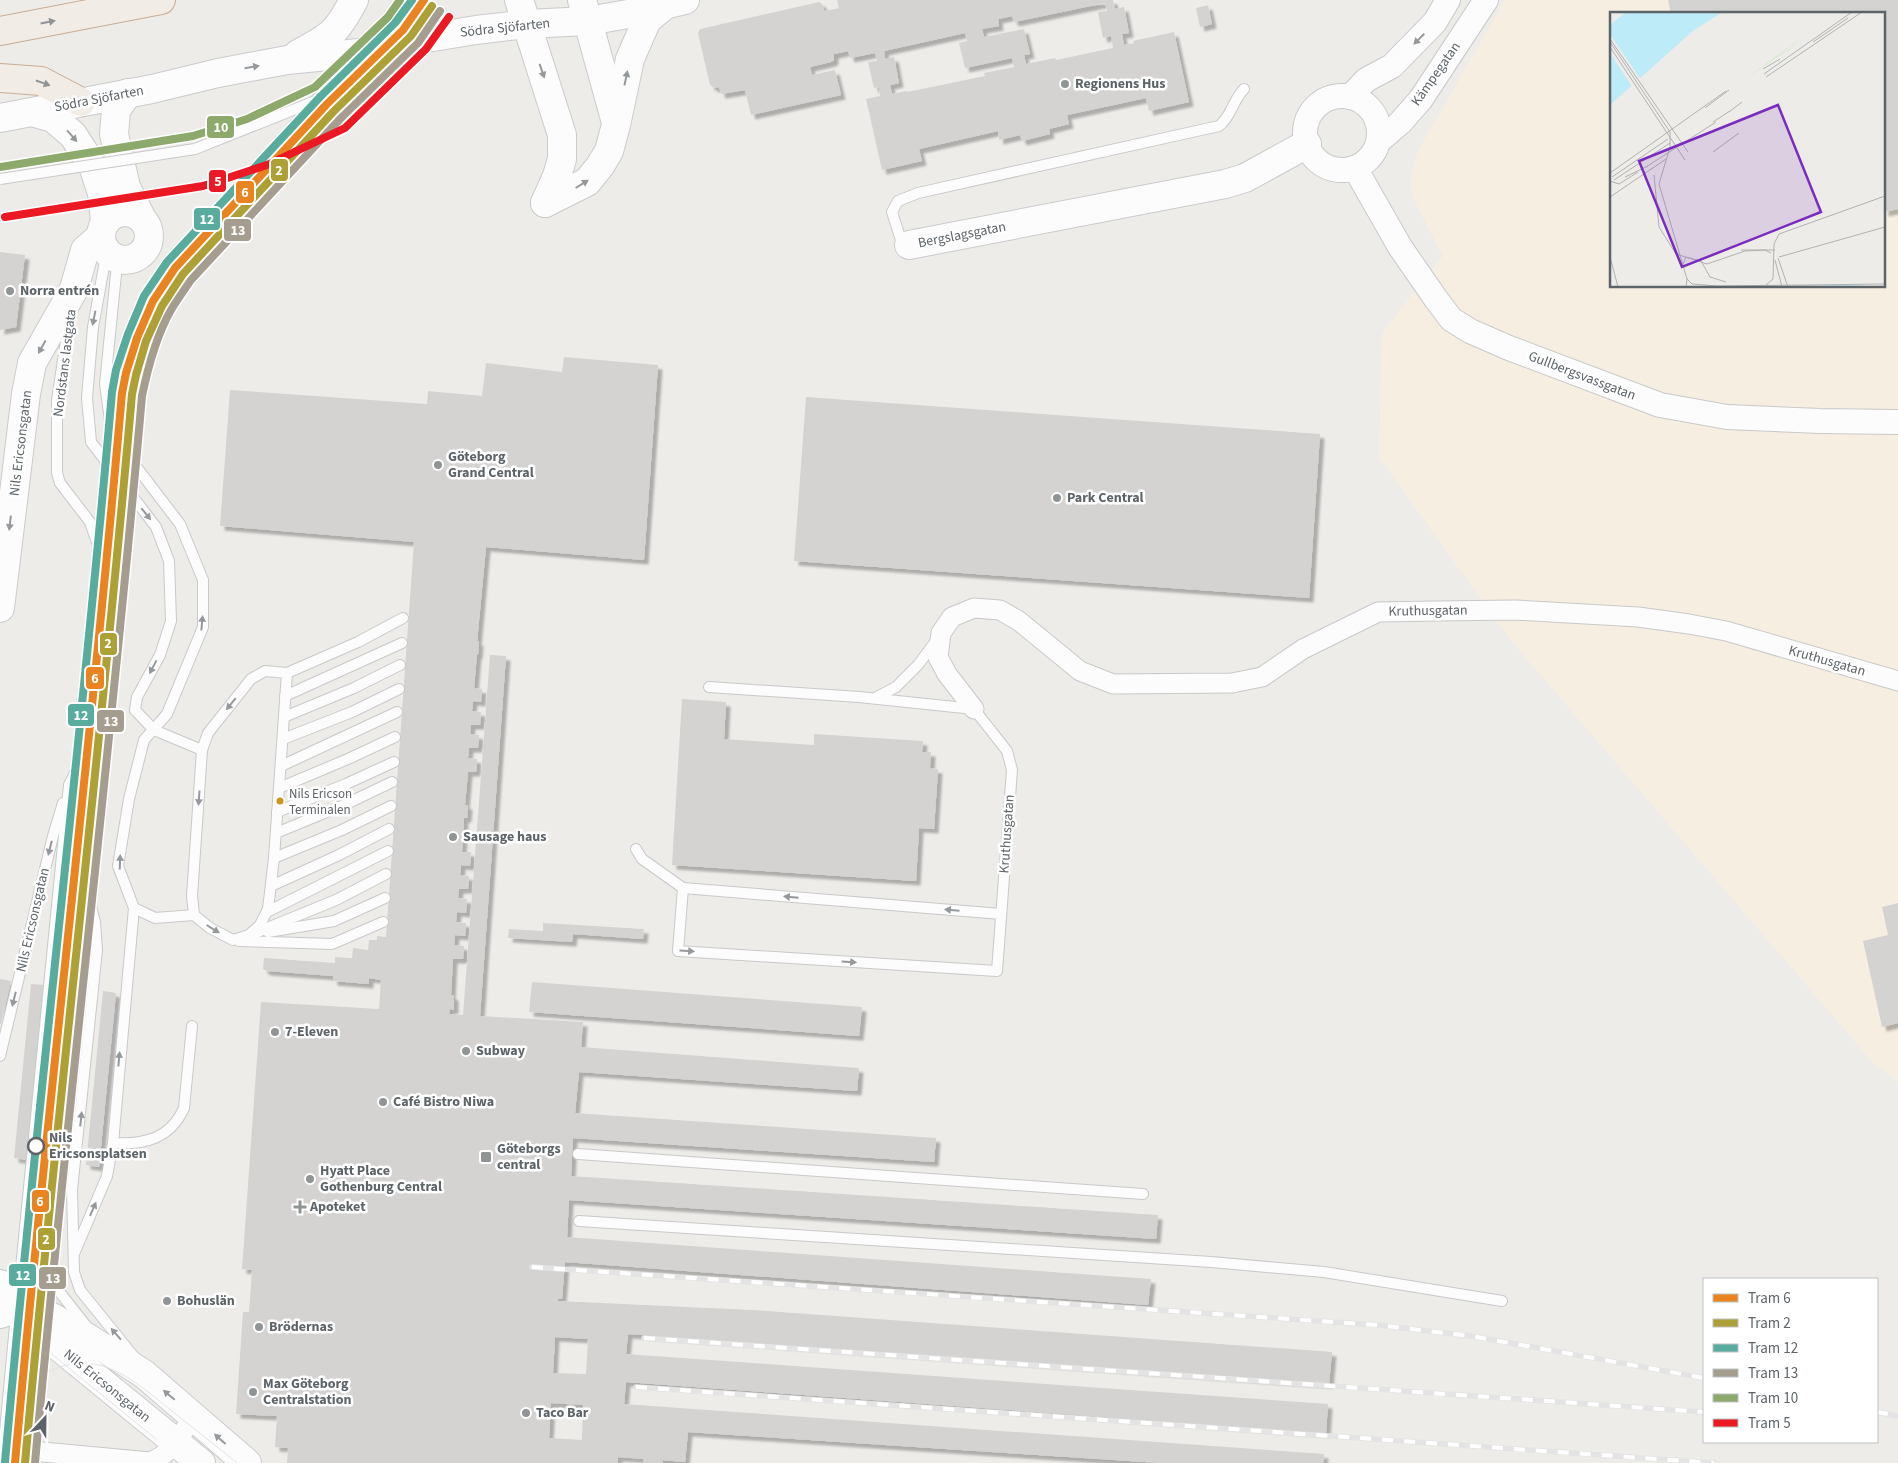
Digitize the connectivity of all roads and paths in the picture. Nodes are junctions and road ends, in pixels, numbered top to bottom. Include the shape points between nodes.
1 (161, 0) edge
2 (354, 0) edge
3 (414, 0) edge
4 (1448, 0) edge
5 (1486, 0) edge
6 (675, 2) edge
7 (585, 11) edge
8 (523, 12) edge
9 (0, 31) edge
10 (287, 60) junction
11 (0, 78) edge
12 (1244, 89) dead end
13 (128, 94) junction
14 (1350, 97) junction
15 (316, 100) junction
16 (81, 102) junction
17 (32, 112) junction
18 (0, 118) edge
19 (616, 125) junction
20 (1379, 140) junction
21 (1307, 144) junction
22 (1355, 168) junction
23 (0, 180) edge
24 (140, 217) junction
25 (909, 245) joint
26 (106, 248) junction
27 (74, 289) junction
28 (1898, 422) edge
29 (97, 575) junction
30 (0, 608) edge
31 (403, 618) dead end
32 (942, 633) junction
33 (402, 643) dead end
34 (400, 665) dead end
35 (287, 673) junction
36 (1898, 681) edge
37 (709, 687) dead end
38 (398, 689) dead end
39 (285, 696) junction
40 (874, 698) junction
41 (974, 709) junction
42 (397, 712) dead end
43 (284, 717) junction
44 (154, 730) junction
45 (395, 737) dead end
46 (283, 739) junction
47 (202, 750) junction
48 (394, 762) dead end
49 (281, 766) junction
50 (78, 767) junction
51 (392, 782) dead end
52 (69, 785) junction
53 (279, 788) junction
54 (391, 806) dead end
55 (277, 812) junction
56 (389, 829) dead end
57 (276, 833) junction
58 (636, 849) dead end
59 (388, 852) dead end
60 (77, 855) junction
61 (274, 858) junction
62 (386, 874) dead end
63 (271, 886) junction
64 (683, 888) junction
65 (385, 898) dead end
66 (134, 908) junction
67 (267, 912) junction
68 (1001, 914) junction
69 (194, 915) junction
70 (383, 922) dead end
71 (249, 935) junction
72 (233, 940) junction
73 (192, 1026) dead end
74 (0, 1056) edge
75 (113, 1143) junction
76 (578, 1154) dead end
77 (1143, 1194) dead end
78 (579, 1221) dead end
79 (35, 1241) junction
80 (74, 1254) junction
81 (0, 1284) edge
82 (1502, 1301) dead end
83 (18, 1313) edge
84 (108, 1350) junction
85 (144, 1374) junction
86 (194, 1416) junction
87 (176, 1442) junction
88 (7, 1455) edge
89 (201, 1463) edge
90 (246, 1463) edge

9 -> 1 highway
2 - 10 main road, Södra Sjöfarten via 342,24 331,36
3 - 15 lane, bridge via 395,26
4 -> 14 street via 1436,22 1392,66 1366,80
5 - 20 street, Kämpegatan via 1421,98 1400,123
6 - 7 main road, Södra Sjöfarten via 628,14
19 -> 6 main road, Södra Sjöfarten via 630,59 647,20
7 - 8 main road, Södra Sjöfarten
7 - 19 main road
8 - 10 main road, Södra Sjöfarten via 458,33 369,52
8 -> 19 main road, Södra Sjöfarten via 562,135 560,168 544,203 587,182 609,151
13 -> 10 main road, Södra Sjöfarten
11 -> 16 highway via 41,81
12 - 25 lane, Bergslagsgatan via 1219,126 898,200 892,212 900,237
13 - 16 main road, Södra Sjöfarten
13 - 24 main road via 116,110 114,134 126,187
14 - 20 street via 1372,110
14 - 21 street via 1334,98 1318,105 1309,118
15 - 23 lane, bridge via 195,149
15 - 29 lane, bridge via 167,263 146,297 127,339 113,393
16 - 17 main road, Södra Sjöfarten
17 - 18 main road, Södra Sjöfarten
17 -> 26 main road via 52,118 73,135 93,166 102,192
20 - 22 street via 1368,160
21 - 22 street via 1326,166 1341,170
21 - 25 main road, Bergslagsgatan via 1245,178 1225,184
22 - 28 street, Gullbergsvassgatan via 1400,247 1436,299 1451,319 1470,331 1660,405 1727,417
24 - 26 main road via 126,211 118,212
24 - 26 main road via 149,239 147,247 135,258
26 - 27 main road, Nils Ericsonsgatan via 85,250
26 -> 44 lane via 93,327 87,398 91,442 156,527 169,560 171,621 160,655 137,697 135,710
44 -> 26 lane via 167,714 203,627 203,580 180,524 112,435 106,384 117,264
27 - 29 lane, Nordstans lastgata via 57,400 57,473 60,483 90,522 99,548
27 -> 30 main road, Nils Ericsonsgatan via 32,364
29 - 50 lane
31 - 35 lane
32 - 36 street, Kruthusgatan via 952,617 974,608 1000,610 1019,621 1080,671 1113,684 1232,683 1262,677 1303,649 1378,612 1515,610 1638,617 1689,624 1726,631
32 - 40 lane, Kruthusgatan via 896,687
32 - 41 street, Kruthusgatan via 938,657
33 - 39 lane
34 - 43 lane
35 - 39 lane
35 -> 47 lane via 266,671 251,679 208,733
37 - 40 lane
38 - 46 lane via 352,712
39 - 43 lane
40 - 41 lane
41 - 68 lane, Kruthusgatan via 1006,751 1012,770
42 - 49 lane
43 - 46 lane
44 - 47 lane
66 -> 44 lane via 118,866 129,800 144,740
45 - 53 lane
46 - 49 lane
47 -> 69 lane via 192,896
48 - 55 lane
49 - 53 lane
50 - 52 lane
50 - 60 lane via 84,785
51 - 57 lane
52 -> 74 lane, Nils Ericsonsgatan via 53,836
52 - 83 lane
53 - 55 lane
54 - 61 lane
55 - 57 lane
56 - 63 lane
57 - 61 lane
58 - 64 lane via 642,859
59 - 67 lane
60 - 79 lane
80 -> 60 lane, Nils Ericsonsgatan via 72,1202 97,950 95,922
61 - 63 lane
62 - 71 lane via 336,900
63 - 67 lane
68 -> 64 lane
64 -> 68 lane, Kruthusgatan via 678,951 997,971
65 - 71 lane via 334,921
66 - 69 lane via 155,918
75 -> 66 lane
67 - 71 lane
69 -> 72 lane
70 - 72 lane via 332,944
71 - 72 lane
73 - 75 lane via 184,1108 179,1120 152,1139 134,1144
80 -> 75 lane via 107,1176
76 - 77 lane
78 - 82 lane via 1314,1271
79 - 83 lane
79 - 84 lane via 70,1308
85 -> 80 lane, Nils Ericsonsgatan via 131,1352 80,1290 74,1272
81 - 83 main road, Nils Ericsonsgatan
83 - 84 main road, Nils Ericsonsgatan via 52,1318
83 - 87 main road, Nils Ericsonsgatan
83 - 88 lane
83 - 88 lane
84 - 85 main road, Nils Ericsonsgatan
86 -> 85 main road, Nils Ericsonsgatan
86 - 87 street
90 -> 86 main road, Nils Ericsonsgatan
87 - 88 street via 161,1457 150,1462
87 - 89 main road, Nils Ericsonsgatan

